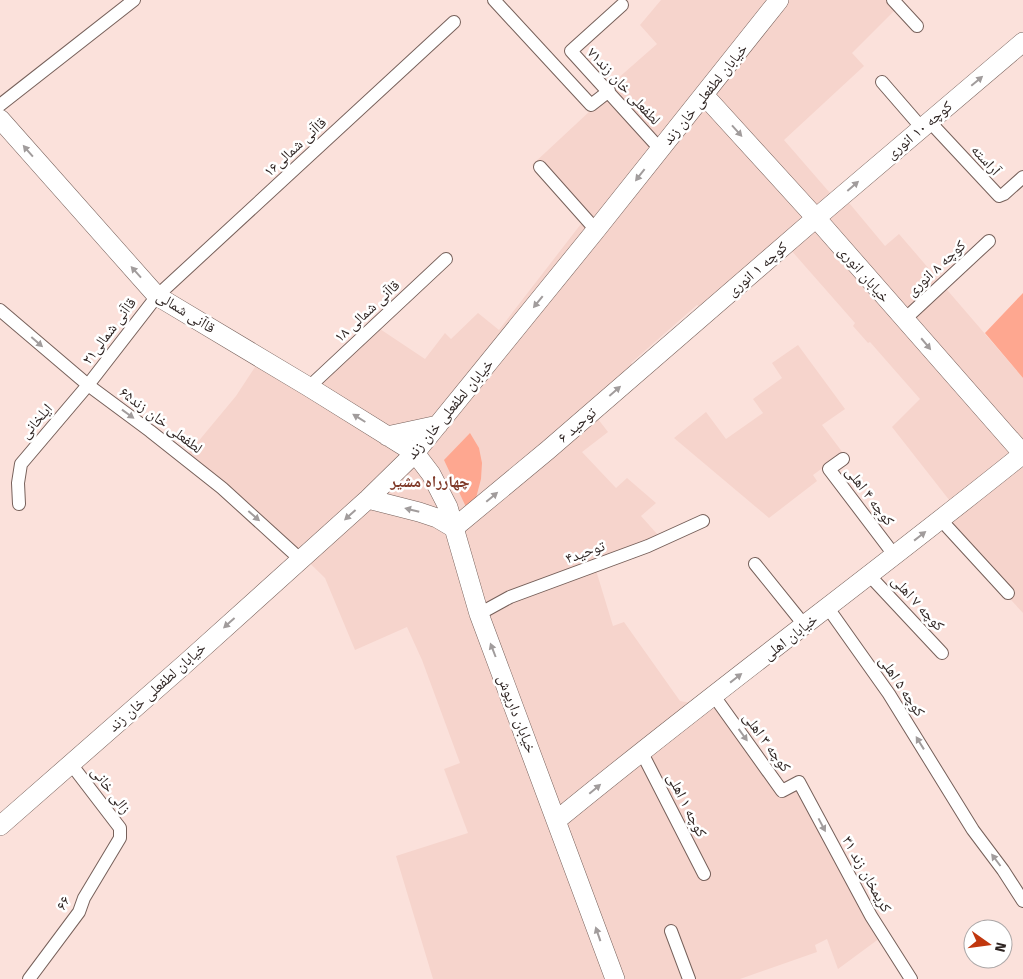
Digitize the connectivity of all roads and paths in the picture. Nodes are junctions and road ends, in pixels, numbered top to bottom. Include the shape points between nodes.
1 (134, 0) edge
2 (494, 0) edge
3 (893, 0) edge
4 (775, 2) edge
5 (622, 5) dead end
6 (454, 22) dead end
7 (917, 26) dead end
8 (1023, 42) edge
9 (882, 82) dead end
10 (609, 91) junction
11 (704, 95) junction
12 (0, 105) edge
13 (0, 119) edge
14 (925, 124) junction
15 (660, 149) junction
16 (540, 167) dead end
17 (1023, 177) edge
18 (816, 218) junction
19 (596, 230) junction
20 (989, 241) dead end
21 (446, 259) dead end
22 (157, 296) junction
23 (0, 310) edge
24 (698, 319) joint
25 (905, 319) junction
26 (88, 385) junction
27 (309, 387) junction
28 (438, 425) junction
29 (387, 436) junction
30 (1021, 449) edge
31 (415, 453) junction
32 (843, 459) dead end
33 (368, 499) junction
34 (19, 504) dead end
35 (941, 520) junction
36 (702, 521) dead end
37 (454, 528) junction
38 (895, 556) junction
39 (300, 559) junction
40 (755, 564) dead end
41 (869, 575) junction
42 (1008, 593) dead end
43 (828, 608) junction
44 (479, 614) junction
45 (805, 626) junction
46 (942, 653) dead end
47 (714, 696) junction
48 (641, 751) junction
49 (71, 764) junction
50 (799, 782) joint
51 (557, 820) junction
52 (0, 826) edge
53 (120, 838) joint
54 (704, 874) dead end
55 (1023, 901) edge
56 (671, 931) dead end
57 (29, 979) edge
58 (615, 979) edge
59 (689, 979) edge
60 (911, 979) edge

1 - 12 street
2 - 10 street via 591,105
3 - 7 street
4 - 11 street, خیابان لطفعلی خان زند
5 - 10 street, لطفعلی خان زند۷۱ via 571,52
6 - 22 street, قاآنی شمالی۱۶
14 -> 8 street, کوچه ۱۰ انوری
9 - 14 street
10 - 15 street, لطفعلی خان زند۷۱
11 - 15 street, خیابان لطفعلی خان زند
11 -> 18 street, خیابان انوری
22 -> 13 street, قاآنی شمالی
14 - 17 street, آراسته via 999,196
18 -> 14 street, کوچه ۱۰ انوری
15 -> 19 street, خیابان لطفعلی خان زند
16 - 19 street
18 - 24 street, کوچه ۱ انوری
18 - 25 street, خیابان انوری
19 -> 28 street, خیابان لطفعلی خان زند
20 - 25 street, کوچه ۸ انوری
21 - 27 street, ۱۸ قاآنی شمالی
22 - 26 street, قاآنی شمالی۲۱
22 - 27 street, قاآنی شمالی
23 -> 26 street, لطفعلی خان زند۶۵
37 -> 24 street, ۶ توحید
25 -> 30 street, خیابان انوری
26 - 34 street, ایلخانی via 21,464
26 -> 39 street, لطفعلی خان زند۶۵ via 222,488
29 -> 27 street, قاآنی شمالی
28 - 29 street
28 - 31 street, خیابان لطفعلی خان زند
29 - 31 street, قاآنی شمالی
30 - 35 street, خیابان اهلی
31 - 33 street, خیابان لطفعلی خان زند
31 - 37 street, خیابان داریوش via 431,474 448,507
32 - 38 street, کوچه ۴ اهلی via 829,469
37 -> 33 street via 437,518
33 -> 39 street, خیابان لطفعلی خان زند
38 -> 35 street, خیابان اهلی
35 - 42 street
36 - 44 street, توحید۴ via 648,546 510,597
37 - 44 street, خیابان داریوش
38 - 41 street, خیابان اهلی
39 -> 49 street, خیابان لطفعلی خان زند
40 - 45 street
41 - 43 street, خیابان اهلی
41 - 46 street, کوچه ۷ اهلی
43 - 45 street, خیابان اهلی
55 -> 43 street, کوچه ۵ اهلی via 973,830 889,694
51 -> 44 street, خیابان داریوش
47 -> 45 street, خیابان اهلی
47 - 48 street, خیابان اهلی
47 -> 50 street, کوچه ۳ اهلی via 782,791
51 -> 48 street, خیابان اهلی
48 - 54 street, کوچه ۱ اهلی
49 - 52 street, خیابان لطفعلی خان زند
49 - 53 street, زالی خانی via 120,828
50 -> 60 street, کریمخان زند ۳۱ via 871,916
58 -> 51 street, خیابان داریوش
53 - 57 street, ۶۶ via 79,912
56 - 59 street

